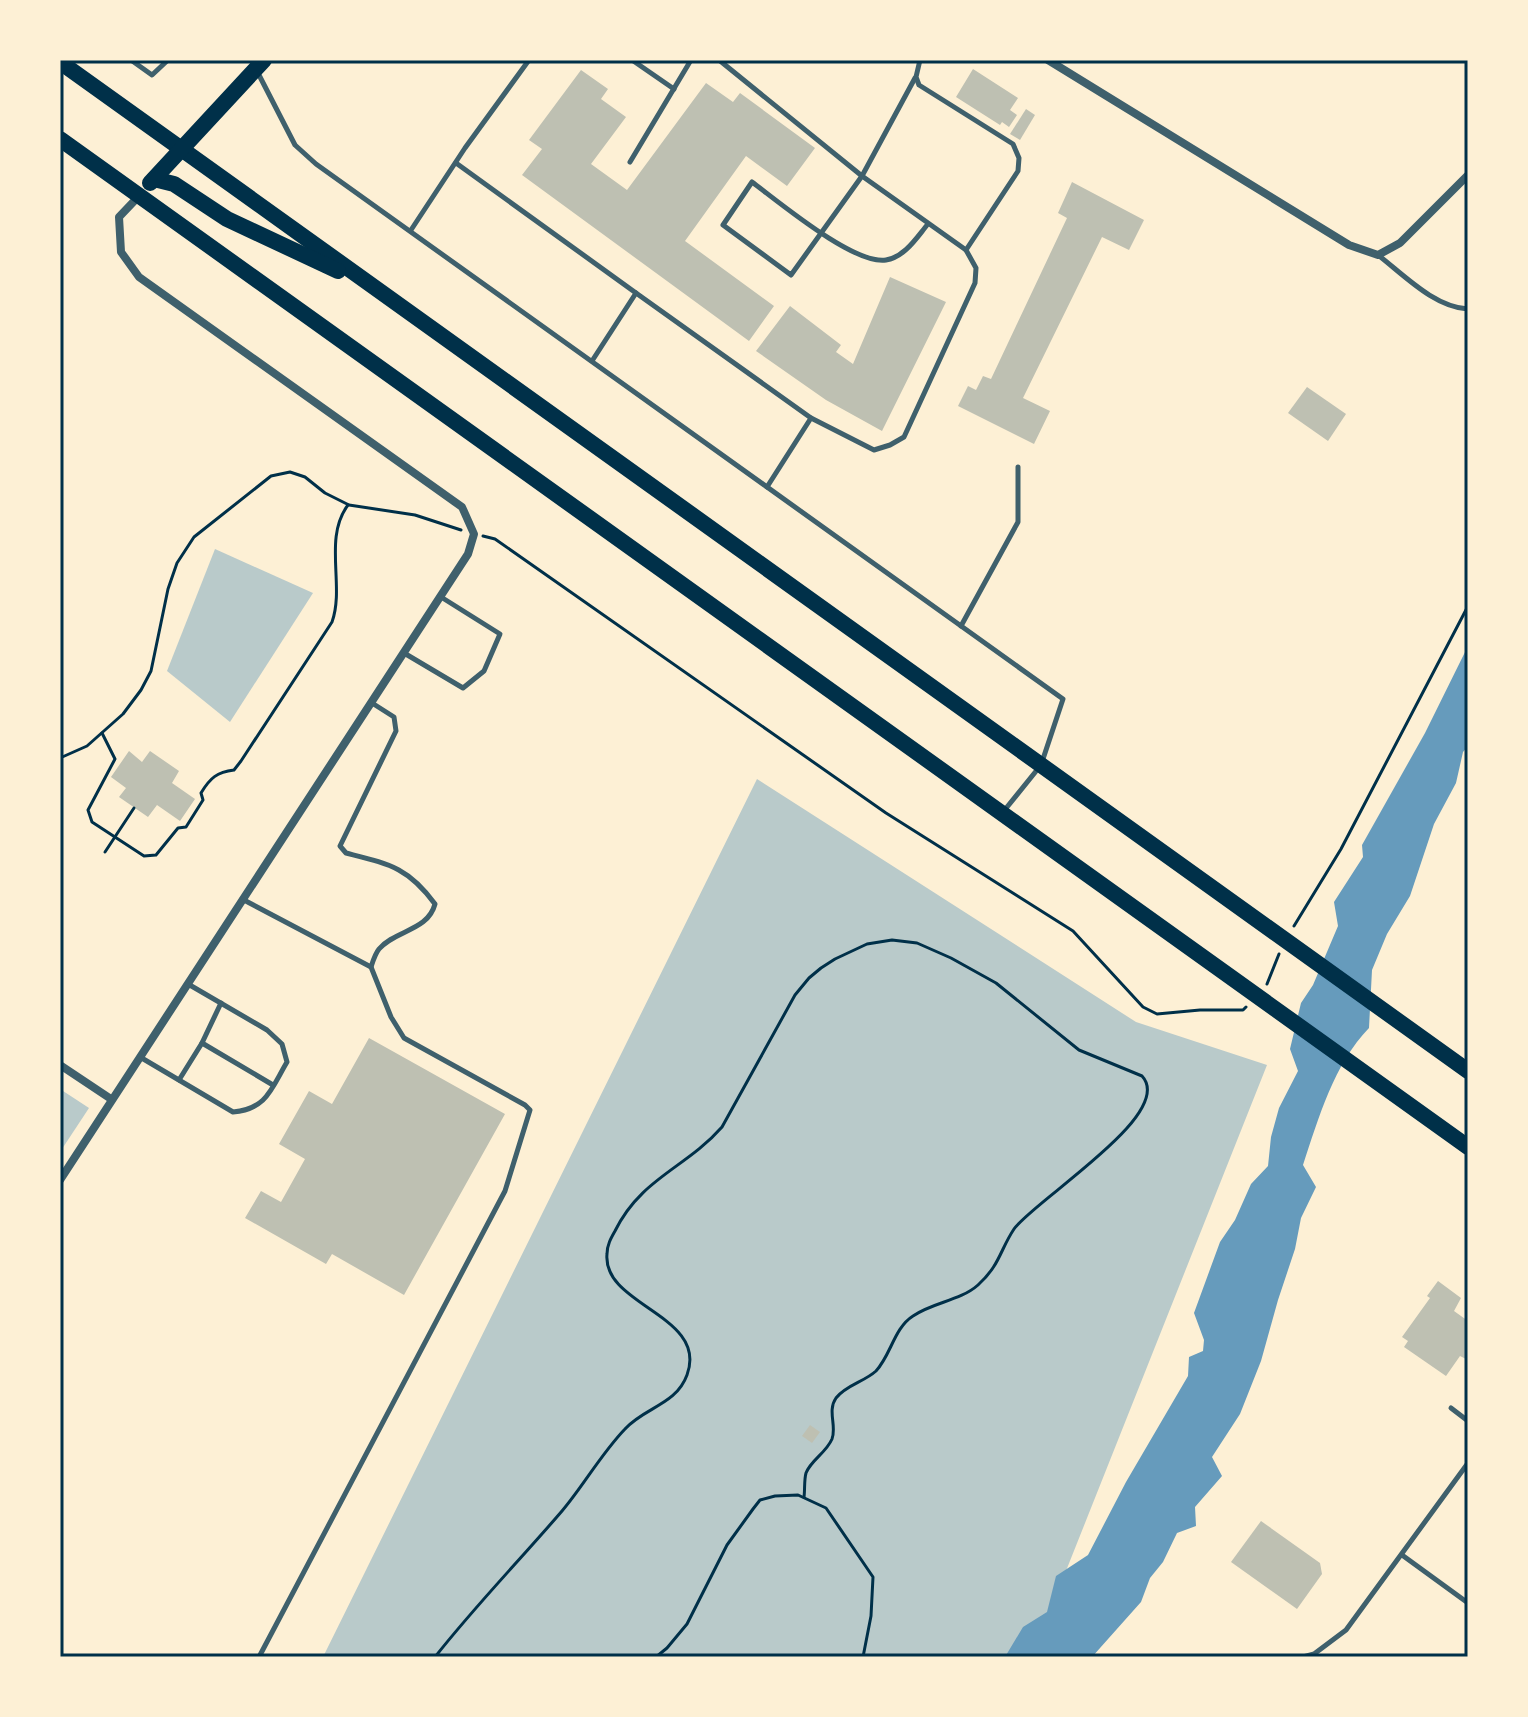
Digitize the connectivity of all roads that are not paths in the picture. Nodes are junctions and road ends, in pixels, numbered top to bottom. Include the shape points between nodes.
1 (131, 60) edge
2 (168, 60) edge
3 (529, 60) edge
4 (632, 60) edge
5 (691, 60) edge
6 (719, 60) edge
7 (920, 60) edge
8 (1048, 60) edge
9 (60, 62) edge
10 (260, 64) edge
11 (916, 77) junction
12 (674, 89) junction
13 (60, 139) edge
14 (181, 148) junction
15 (630, 162) dead end
16 (456, 163) junction
17 (1468, 175) edge
18 (862, 176) junction
19 (154, 179) junction
20 (139, 196) junction
21 (928, 224) junction
22 (411, 230) junction
23 (822, 234) junction
24 (966, 250) junction
25 (1378, 255) junction
26 (376, 289) junction
27 (636, 293) junction
28 (1468, 309) edge
29 (592, 361) junction
30 (811, 418) junction
31 (1018, 467) dead end
32 (767, 487) junction
33 (440, 596) junction
34 (961, 626) junction
35 (403, 652) junction
36 (370, 702) junction
37 (1041, 765) junction
38 (1002, 813) junction
39 (242, 899) junction
40 (371, 967) junction
41 (187, 983) junction
42 (221, 1003) junction
43 (202, 1043) junction
44 (139, 1056) junction
45 (60, 1065) edge
46 (1468, 1071) edge
47 (179, 1080) junction
48 (273, 1085) junction
49 (111, 1099) junction
50 (1468, 1147) edge
51 (60, 1180) edge
52 (1451, 1408) dead end
53 (1468, 1421) edge
54 (1468, 1463) edge
55 (1402, 1555) junction
56 (1468, 1603) edge
57 (259, 1657) edge
58 (1303, 1657) edge

1 - 2 lane via 152,75
3 - 16 lane
4 - 12 lane
5 - 12 lane
6 - 18 lane
7 - 11 lane
8 - 25 street via 1349,245
9 - 14 main road
10 - 14 main road
10 - 22 lane via 295,145
11 - 18 lane
11 - 24 lane via 919,85 1013,144 1019,158 1018,171
12 - 15 lane
13 - 20 main road
14 - 19 main road
14 - 26 main road
16 - 22 lane
16 - 27 lane
17 - 25 street via 1400,243
18 - 21 lane
18 - 23 lane
19 - 20 main road
19 - 26 main road via 174,184 227,219
20 - 33 street via 119,217 121,252 139,277 462,507 474,534 468,554
20 - 38 main road
21 - 23 lane via 905,251 887,260 864,258
21 - 24 lane
22 - 29 lane
23 - 23 lane via 791,275 723,225 752,182
24 - 30 lane via 976,268 975,283 904,437 874,450
25 - 28 lane via 1427,294
26 - 37 main road
27 - 29 lane
27 - 30 lane
29 - 32 lane
30 - 32 lane
31 - 34 lane via 1018,522
32 - 34 lane
33 - 35 street
33 - 35 lane via 500,634 484,671 463,688
34 - 37 lane via 1063,699
35 - 36 street
36 - 39 street
36 - 40 lane via 394,717 396,731 340,846 346,853 398,869 420,883 435,904 424,922 378,950
37 - 38 lane
37 - 46 main road
38 - 50 main road
39 - 40 lane
39 - 41 street
40 - 57 lane via 404,1038 530,1110 505,1191
41 - 42 lane
41 - 44 street
42 - 43 lane
42 - 48 lane via 282,1044 287,1062
43 - 47 lane
43 - 48 lane
44 - 47 lane
44 - 49 street
45 - 49 street
47 - 48 lane via 233,1112 250,1111 264,1102
49 - 51 street
52 - 53 lane
54 - 55 lane
55 - 56 lane
55 - 58 lane via 1346,1630

